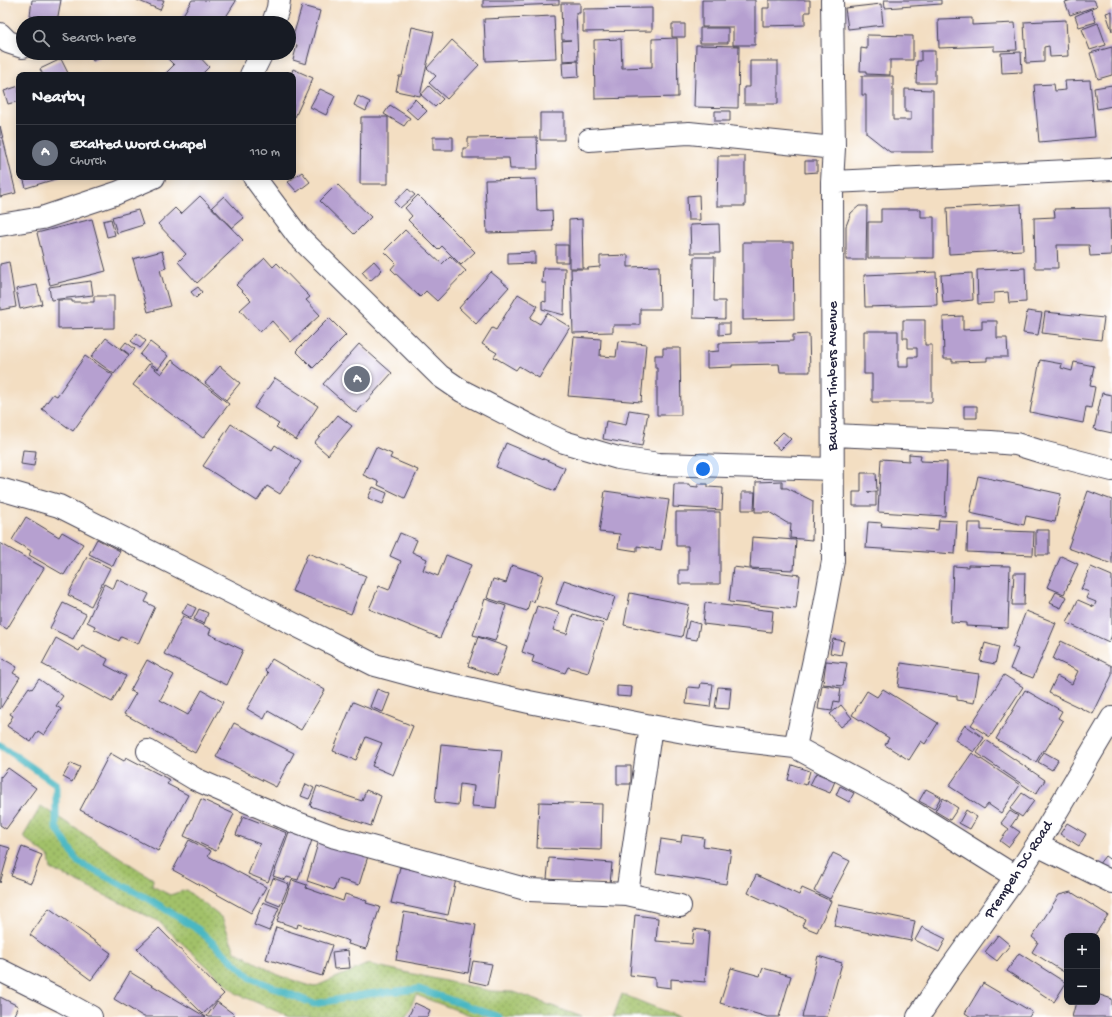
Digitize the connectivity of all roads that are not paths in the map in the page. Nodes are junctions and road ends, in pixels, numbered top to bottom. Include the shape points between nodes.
1 (279, 0) edge
2 (832, 0) edge
3 (275, 16) edge
4 (0, 34) edge
5 (16, 45) edge
6 (258, 60) edge
7 (252, 72) edge
8 (589, 140) dead end
9 (834, 148) junction
10 (1112, 169) edge
11 (147, 180) edge
12 (256, 180) edge
13 (832, 182) junction
14 (0, 225) edge
15 (833, 435) junction
16 (833, 469) junction
17 (1112, 470) edge
18 (0, 489) edge
19 (1112, 718) edge
20 (651, 726) junction
21 (795, 747) junction
22 (148, 751) dead end
23 (1037, 845) junction
24 (1016, 877) junction
25 (1112, 882) edge
26 (627, 894) junction
27 (680, 906) dead end
28 (0, 970) edge
29 (91, 1017) edge
30 (918, 1017) edge

1 - 3 street
2 - 9 street, Bawuah Timbers Avenue
4 - 5 street via 8,42
6 - 7 street
8 - 9 street via 689,133
9 - 13 street, Bawuah Timbers Avenue
10 - 13 street
11 - 14 street via 42,218
12 - 16 street via 298,236 440,376 462,391 532,427 564,442 618,458 659,464
13 - 15 street, Bawuah Timbers Avenue
15 - 16 street, Bawuah Timbers Avenue
15 - 17 street via 1016,444
16 - 21 street, Bawuah Timbers Avenue via 833,561
18 - 20 street via 59,506 375,665 529,702
19 - 23 street, Prempeh DC Road
20 - 21 street via 717,738
20 - 26 street
21 - 24 street via 890,798
22 - 26 street via 195,779 335,837 529,890
23 - 24 street, Prempeh DC Road
23 - 25 street
24 - 30 street, Prempeh DC Road
26 - 27 street
28 - 29 street

